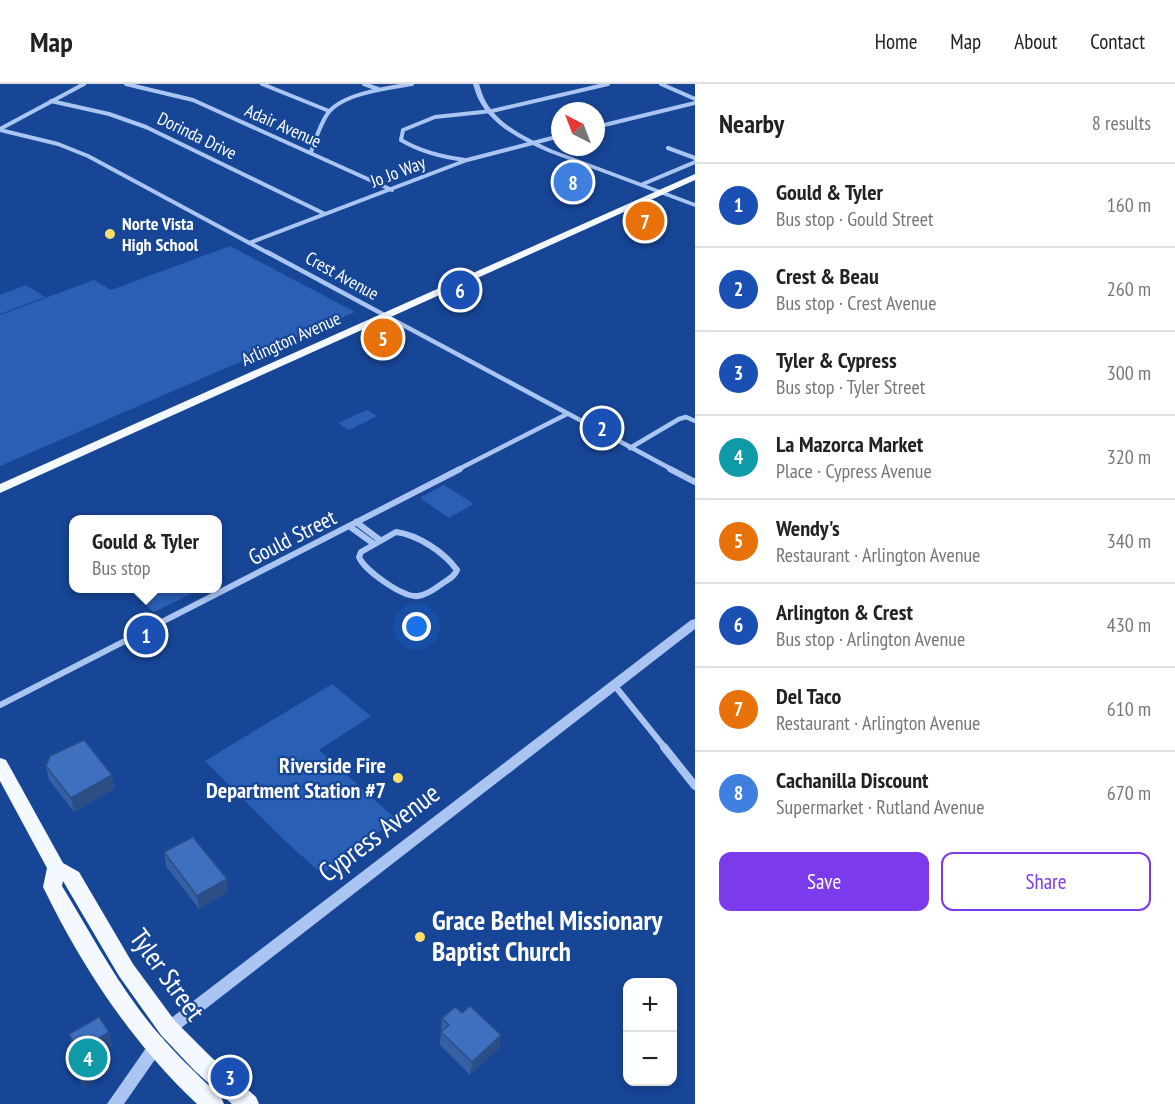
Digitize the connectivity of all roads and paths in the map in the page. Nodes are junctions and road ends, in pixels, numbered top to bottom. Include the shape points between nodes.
1 (84, 84) edge
2 (126, 84) edge
3 (262, 84) edge
4 (364, 84) edge
5 (412, 84) edge
6 (476, 84) edge
7 (608, 84) edge
8 (661, 84) edge
9 (379, 90) junction
10 (51, 101) junction
11 (695, 101) edge
12 (329, 111) junction
13 (489, 111) junction
14 (605, 125) edge
15 (0, 129) edge
16 (551, 138) edge
17 (532, 143) junction
18 (668, 148) dead end
19 (311, 152) junction
20 (467, 160) junction
21 (695, 160) edge
22 (695, 177) edge
23 (643, 184) junction
24 (392, 190) junction
25 (662, 192) junction
26 (695, 205) edge
27 (325, 214) junction
28 (249, 243) junction
29 (384, 317) junction
30 (567, 414) junction
31 (695, 421) edge
32 (630, 448) junction
33 (695, 482) edge
34 (0, 489) edge
35 (356, 522) junction
36 (349, 526) junction
37 (377, 542) junction
38 (222, 591) edge
39 (218, 593) edge
40 (695, 623) edge
41 (615, 686) junction
42 (0, 705) edge
43 (0, 765) edge
44 (695, 786) edge
45 (163, 1037) junction
46 (115, 1104) edge
47 (213, 1104) edge
48 (248, 1104) edge

1 - 10 street
2 - 19 street, Adair Avenue via 193,100
3 - 12 street
4 - 9 street
5 - 9 street
6 - 13 street
7 - 13 street
8 - 11 street
9 - 12 street via 352,98
10 - 15 street
10 - 27 street, Dorinda Drive via 146,127
11 - 14 street
12 - 19 street
13 - 17 street
13 - 20 street via 436,116 416,121 403,130 401,140 416,149
15 - 28 street, Crest Avenue via 78,152
16 - 17 street, Jo Jo Way
17 - 20 street, Jo Jo Way
17 - 23 street
18 - 21 street
19 - 24 street, Adair Avenue
20 - 24 street, Jo Jo Way
21 - 23 street
22 - 25 main road, Arlington Avenue
23 - 25 street
24 - 27 street, Jo Jo Way
25 - 26 street
25 - 29 main road, Arlington Avenue
27 - 28 street, Jo Jo Way
28 - 29 street, Crest Avenue
29 - 30 street, Crest Avenue
29 - 34 main road, Arlington Avenue
30 - 32 street, Crest Avenue
30 - 35 street, Gould Street
31 - 32 street via 686,417
32 - 33 street, Crest Avenue
35 - 36 street, Gould Street
35 - 37 street
36 - 37 street
36 - 38 street, Gould Street
37 - 37 street via 358,557 403,593 416,596 453,576 456,568 413,536 401,532
39 - 42 street, Gould Street
40 - 41 street, Cypress Avenue
41 - 44 street
41 - 45 street, Cypress Avenue
43 - 45 main road, Tyler Street via 56,868 52,887 117,996
45 - 46 street, Cypress Avenue
45 - 47 main road, Tyler Street via 189,1082
45 - 48 main road, Tyler Street via 204,1064

